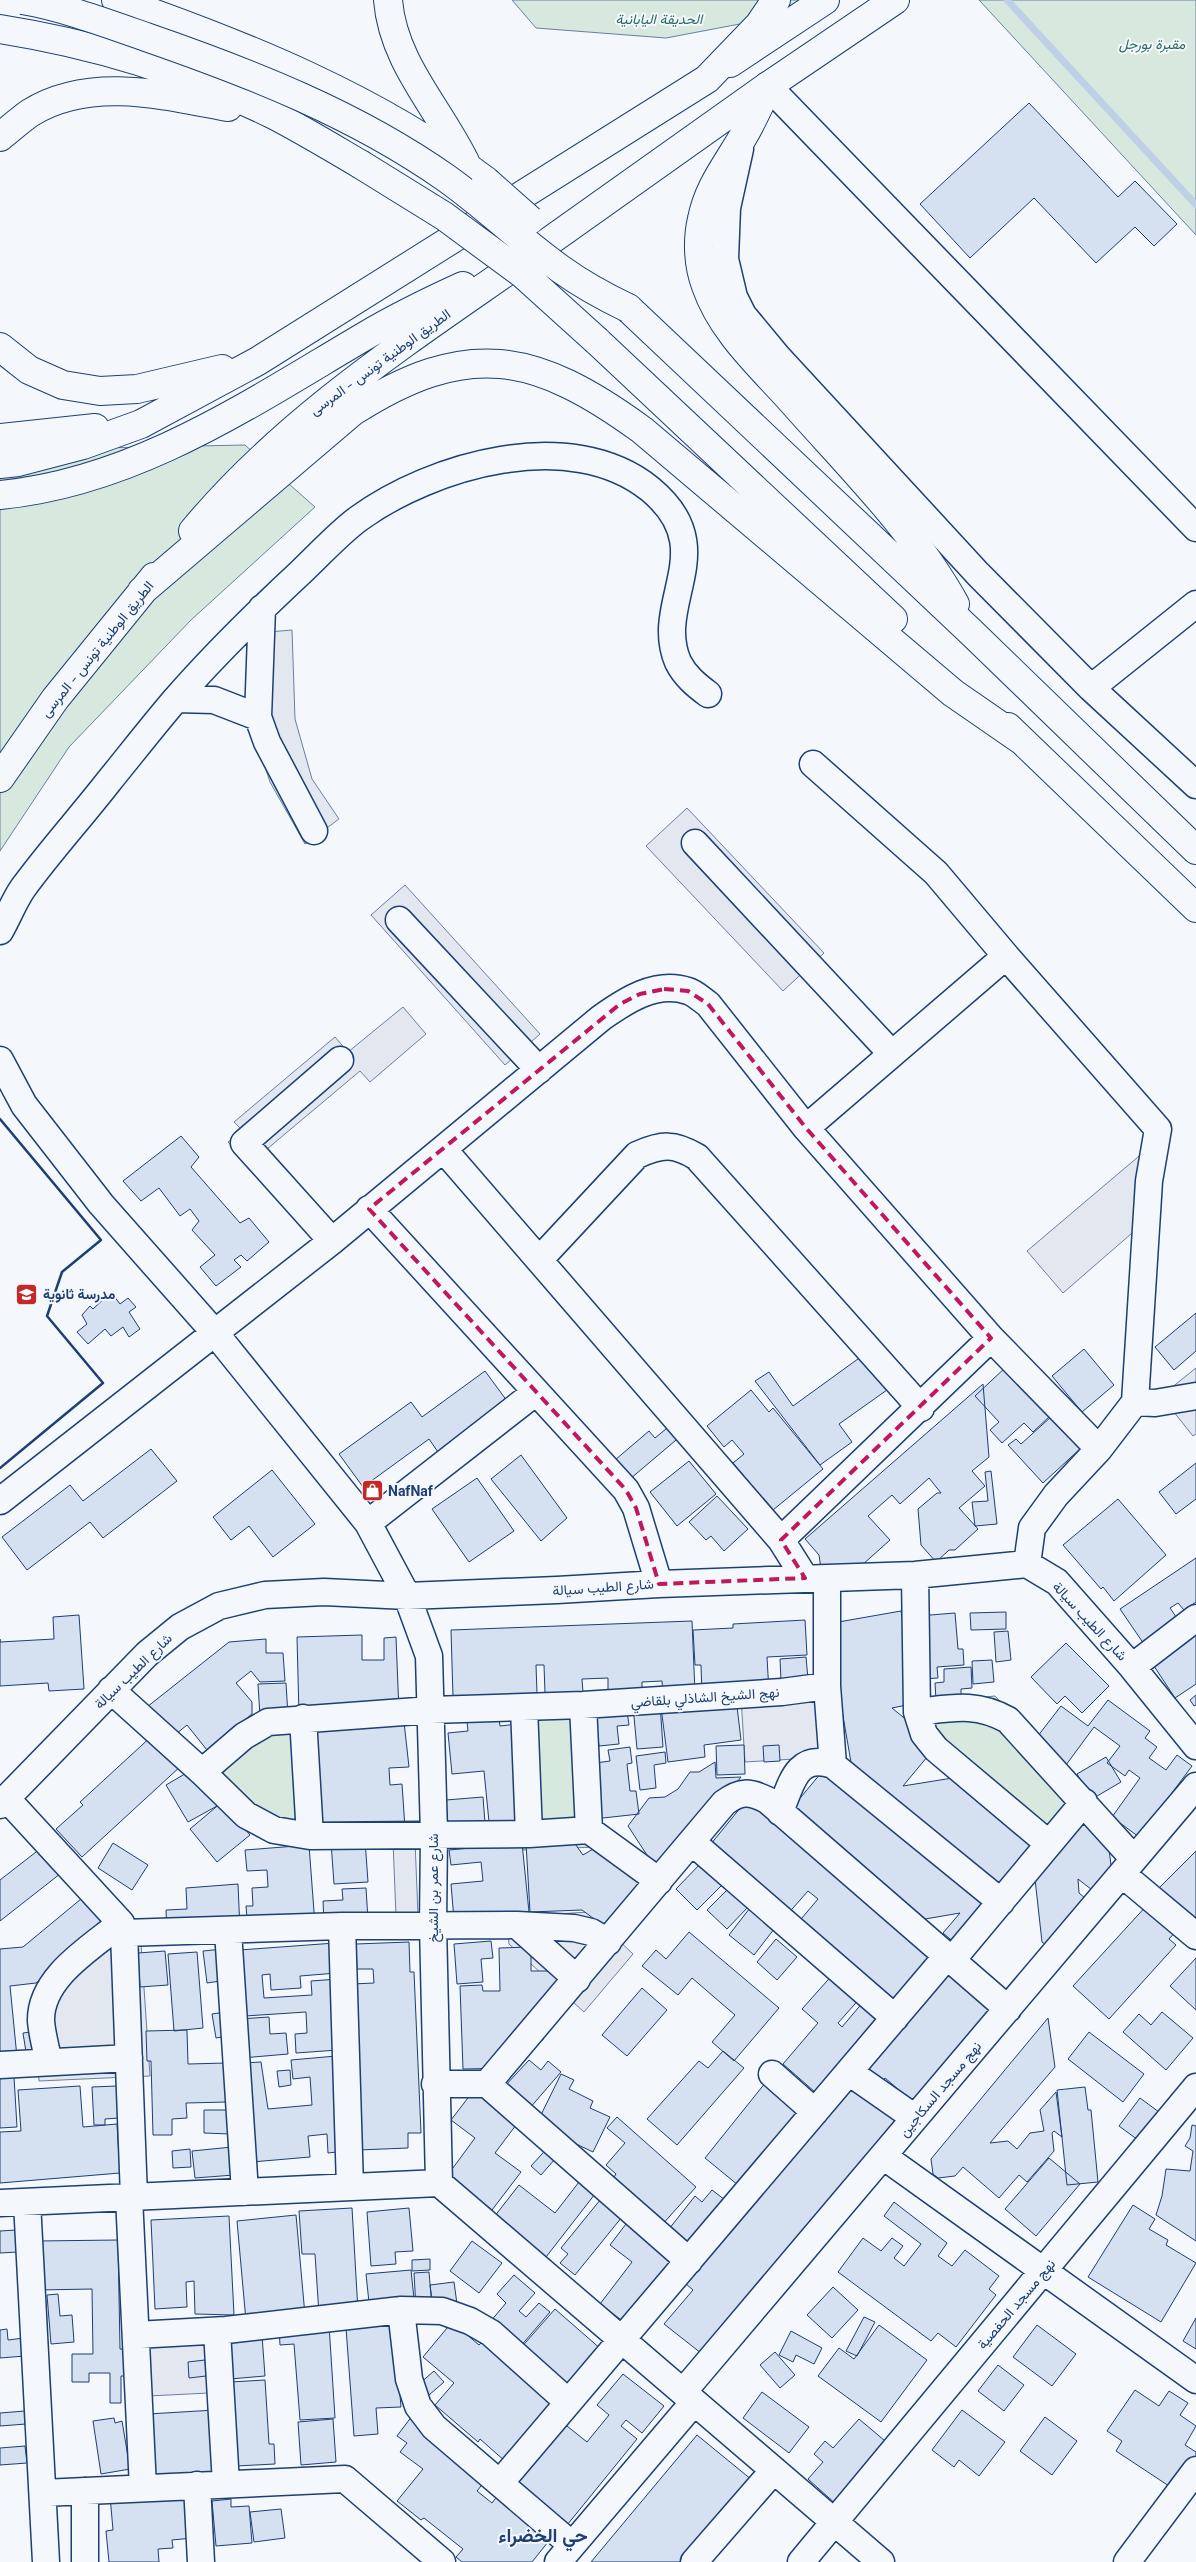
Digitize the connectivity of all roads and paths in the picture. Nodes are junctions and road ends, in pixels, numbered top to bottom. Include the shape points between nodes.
1 (22, 0) edge
2 (116, 0) edge
3 (388, 0) edge
4 (776, 0) edge
5 (825, 0) edge
6 (895, 0) edge
7 (0, 29) edge
8 (707, 79) junction
9 (768, 86) junction
10 (274, 116) junction
11 (745, 134) junction
12 (0, 137) edge
13 (477, 174) junction
14 (522, 261) junction
15 (628, 308) junction
16 (0, 347) edge
17 (258, 360) junction
18 (141, 424) junction
19 (0, 438) edge
20 (0, 464) edge
21 (0, 495) edge
22 (1196, 528) edge
23 (142, 591) junction
24 (1196, 604) edge
25 (262, 608) junction
26 (971, 632) junction
27 (1091, 688) junction
28 (708, 694) dead end
29 (176, 699) junction
30 (258, 717) junction
31 (1021, 740) junction
32 (814, 764) dead end
33 (0, 778) edge
34 (1196, 785) edge
35 (314, 831) dead end
36 (695, 843) dead end
37 (1196, 850) edge
38 (1196, 908) edge
39 (399, 920) dead end
40 (0, 932) edge
41 (1006, 956) junction
42 (892, 1054) junction
43 (0, 1060) edge
44 (340, 1060) dead end
45 (539, 1070) junction
46 (806, 1128) junction
47 (444, 1150) junction
48 (369, 1209) junction
49 (332, 1242) junction
50 (540, 1259) junction
51 (215, 1332) junction
52 (991, 1338) junction
53 (536, 1392) junction
54 (1196, 1396) edge
55 (1134, 1402) junction
56 (921, 1408) junction
57 (1099, 1448) junction
58 (0, 1501) edge
59 (368, 1523) junction
60 (781, 1540) junction
61 (1026, 1564) junction
62 (915, 1575) junction
63 (816, 1578) junction
64 (659, 1584) junction
65 (408, 1596) junction
66 (1196, 1618) edge
67 (1132, 1667) junction
68 (827, 1686) junction
69 (111, 1690) junction
70 (583, 1704) junction
71 (524, 1707) junction
72 (431, 1710) junction
73 (917, 1712) junction
74 (303, 1718) junction
75 (1196, 1746) edge
76 (833, 1765) junction
77 (202, 1772) junction
78 (1196, 1786) edge
79 (4, 1802) edge
80 (1084, 1802) junction
81 (780, 1812) junction
82 (589, 1830) junction
83 (434, 1834) junction
84 (529, 1834) junction
85 (310, 1836) junction
86 (692, 1842) junction
87 (1049, 1844) junction
88 (1128, 1866) junction
89 (659, 1881) junction
90 (1000, 1902) junction
91 (432, 1925) junction
92 (517, 1925) junction
93 (342, 1926) junction
94 (122, 1928) junction
95 (228, 1930) junction
96 (1196, 1936) edge
97 (608, 1942) junction
98 (949, 1958) junction
99 (577, 1979) junction
100 (1008, 2009) junction
101 (895, 2018) junction
102 (129, 2058) junction
103 (49, 2062) junction
104 (0, 2065) edge
105 (850, 2072) junction
106 (772, 2074) dead end
107 (435, 2084) junction
108 (487, 2084) junction
109 (1196, 2087) edge
110 (815, 2112) junction
111 (915, 2118) junction
112 (883, 2156) junction
113 (438, 2183) junction
114 (350, 2187) junction
115 (245, 2192) junction
116 (132, 2197) junction
117 (27, 2202) junction
118 (0, 2203) edge
119 (688, 2261) junction
120 (1044, 2271) junction
121 (401, 2310) junction
122 (217, 2331) junction
123 (136, 2335) junction
124 (621, 2339) junction
125 (1196, 2380) edge
126 (688, 2397) junction
127 (567, 2402) junction
128 (774, 2470) junction
129 (1196, 2470) edge
130 (500, 2483) junction
131 (226, 2484) junction
132 (197, 2485) junction
133 (143, 2488) junction
134 (85, 2491) junction
135 (43, 2493) junction
136 (835, 2522) junction
137 (565, 2553) edge
138 (46, 2562) edge
139 (85, 2562) edge
140 (201, 2562) edge
141 (442, 2562) edge
142 (694, 2562) edge
143 (801, 2562) edge
144 (882, 2562) edge
145 (1127, 2562) edge

1 - 15 main road, bridge via 112,25 236,68 333,112 445,177 560,269
2 - 13 main road via 246,48 308,77 407,129
3 - 13 main road via 389,17 398,46
4 - 8 main road via 759,25
5 - 8 main road
6 - 9 main road, الطريق الوطنية تونس - المرسى
7 - 10 main road via 103,50 161,68
8 - 17 main road
9 - 11 main road
9 - 14 main road, الطريق الوطنية تونس - المرسى
9 - 22 street
10 - 12 main road via 150,93 113,91 67,98 31,113
10 - 31 main road, bridge via 444,216 524,275
11 - 26 main road via 717,177 702,219 700,256 706,286 722,318 743,347 913,541
11 - 27 street via 731,183 724,234 728,278 743,315 978,574
13 - 15 main road, bridge
14 - 21 main road via 417,308 178,443 76,480
14 - 23 main road, الطريق الوطنية تونس - المرسى via 360,373 312,411 223,495
15 - 26 main road
16 - 17 main road via 28,370 63,384 100,391 137,389
17 - 18 main road
18 - 19 main road
18 - 20 main road via 83,445
23 - 31 main road via 352,412 375,397 428,373 479,364 506,364 558,378 622,416 953,693
23 - 33 main road, الطريق الوطنية تونس - المرسى via 55,699
24 - 27 street
25 - 28 street via 357,520 416,484 473,464 522,458 578,458 613,467 648,488 669,508 679,528 685,552 673,632 678,661 689,679
25 - 29 street
25 - 30 street
26 - 37 main road
27 - 34 street
29 - 30 street via 214,700
29 - 40 street via 22,890
30 - 35 street via 267,742
31 - 38 main road
32 - 41 street via 936,873
36 - 42 street
39 - 45 street
41 - 42 street
41 - 55 street via 1158,1129 1149,1181
42 - 46 street
43 - 51 street, شارع عمر بن الشيخ via 24,1105 101,1204
44 - 49 street via 244,1143
45 - 46 street via 601,1018 640,994 664,989 688,991 708,1004
45 - 47 street
46 - 52 street
47 - 48 street
47 - 50 street
48 - 49 street
48 - 53 street
49 - 51 street
50 - 56 street via 637,1155 666,1146 681,1148 697,1157
50 - 60 street
51 - 58 street
51 - 59 street, شارع عمر بن الشيخ
52 - 56 street
52 - 57 street
53 - 59 street
53 - 64 street via 626,1490 636,1508
54 - 55 street via 1155,1403
55 - 57 street
56 - 60 street
57 - 61 street via 1056,1495 1032,1528
59 - 65 street, شارع عمر بن الشيخ
60 - 63 street
61 - 62 street, شارع الطيب سيالة
61 - 67 street, شارع الطيب سيالة via 1057,1582
62 - 63 street, شارع الطيب سيالة
62 - 73 street
63 - 64 street, شارع الطيب سيالة
63 - 68 street
64 - 65 street, شارع الطيب سيالة
65 - 69 street, شارع الطيب سيالة via 324,1592 265,1595 219,1606 180,1627
65 - 72 street, شارع عمر بن الشيخ via 429,1656
66 - 67 street
67 - 75 street, شارع الطيب سيالة
68 - 70 street, نهج الشيخ الشاذلي بلقاضي via 782,1692
68 - 76 street
69 - 77 street
69 - 79 street, شارع الطيب سيالة
70 - 71 street, نهج الشيخ الشاذلي بلقاضي
70 - 82 street
71 - 72 street, نهج الشيخ الشاذلي بلقاضي
71 - 84 street
72 - 74 street, نهج الشيخ الشاذلي بلقاضي
72 - 83 street, شارع عمر بن الشيخ
73 - 80 street via 972,1707 992,1710 1008,1720
73 - 87 street via 924,1734 936,1749
74 - 77 street, نهج الشيخ الشاذلي بلقاضي via 268,1722 244,1736
74 - 85 street
76 - 81 street via 812,1762 802,1767 796,1773
76 - 90 street
77 - 85 street via 246,1815 274,1830
78 - 88 street, نهج مسجد السكاجين
79 - 94 street
80 - 87 street
80 - 88 street
81 - 86 street via 753,1793 737,1794 724,1803
81 - 98 street
82 - 84 street
82 - 89 street
83 - 84 street
83 - 85 street
83 - 91 street, شارع عمر بن الشيخ
86 - 89 street
86 - 101 street
87 - 90 street
88 - 96 street
88 - 100 street, نهج مسجد السكاجين
89 - 97 street
90 - 98 street
91 - 92 street
91 - 93 street
91 - 107 street, شارع عمر بن الشيخ
92 - 97 street via 574,1928 591,1932
92 - 99 street
93 - 95 street
93 - 114 street
94 - 95 street
94 - 102 street
94 - 103 street via 63,1971 52,1984 44,2000 41,2020
95 - 115 street
97 - 99 street
98 - 100 street
98 - 101 street
99 - 108 street
100 - 111 street, نهج مسجد السكاجين
101 - 105 street
102 - 103 street
102 - 116 street
103 - 104 street
105 - 110 street
105 - 111 street
106 - 110 street
107 - 108 street
107 - 113 street, شارع عمر بن الشيخ
108 - 119 street
109 - 120 street, نهج مسجد الحفصية
110 - 119 street
111 - 112 street, نهج مسجد السكاجين
112 - 120 street
112 - 126 street, نهج مسجد السكاجين
113 - 114 street
113 - 124 street
114 - 115 street
115 - 116 street
116 - 117 street
116 - 123 street
117 - 118 street
117 - 135 street
119 - 124 street
120 - 125 street
120 - 136 street, نهج مسجد الحفصية
121 - 122 street
121 - 127 street via 442,2311 470,2321 491,2333
121 - 130 street via 409,2379 418,2406 434,2427
122 - 123 street
122 - 131 street
123 - 133 street
124 - 126 street
124 - 127 street
126 - 128 street
126 - 137 street, نهج مسجد السكاجين
127 - 130 street
128 - 136 street
128 - 142 street
129 - 145 street
130 - 137 street
131 - 132 street
131 - 141 street via 345,2479
132 - 133 street
132 - 140 street
133 - 134 street
134 - 135 street
134 - 139 street
135 - 138 street
136 - 143 street, نهج مسجد الحفصية
136 - 144 street

